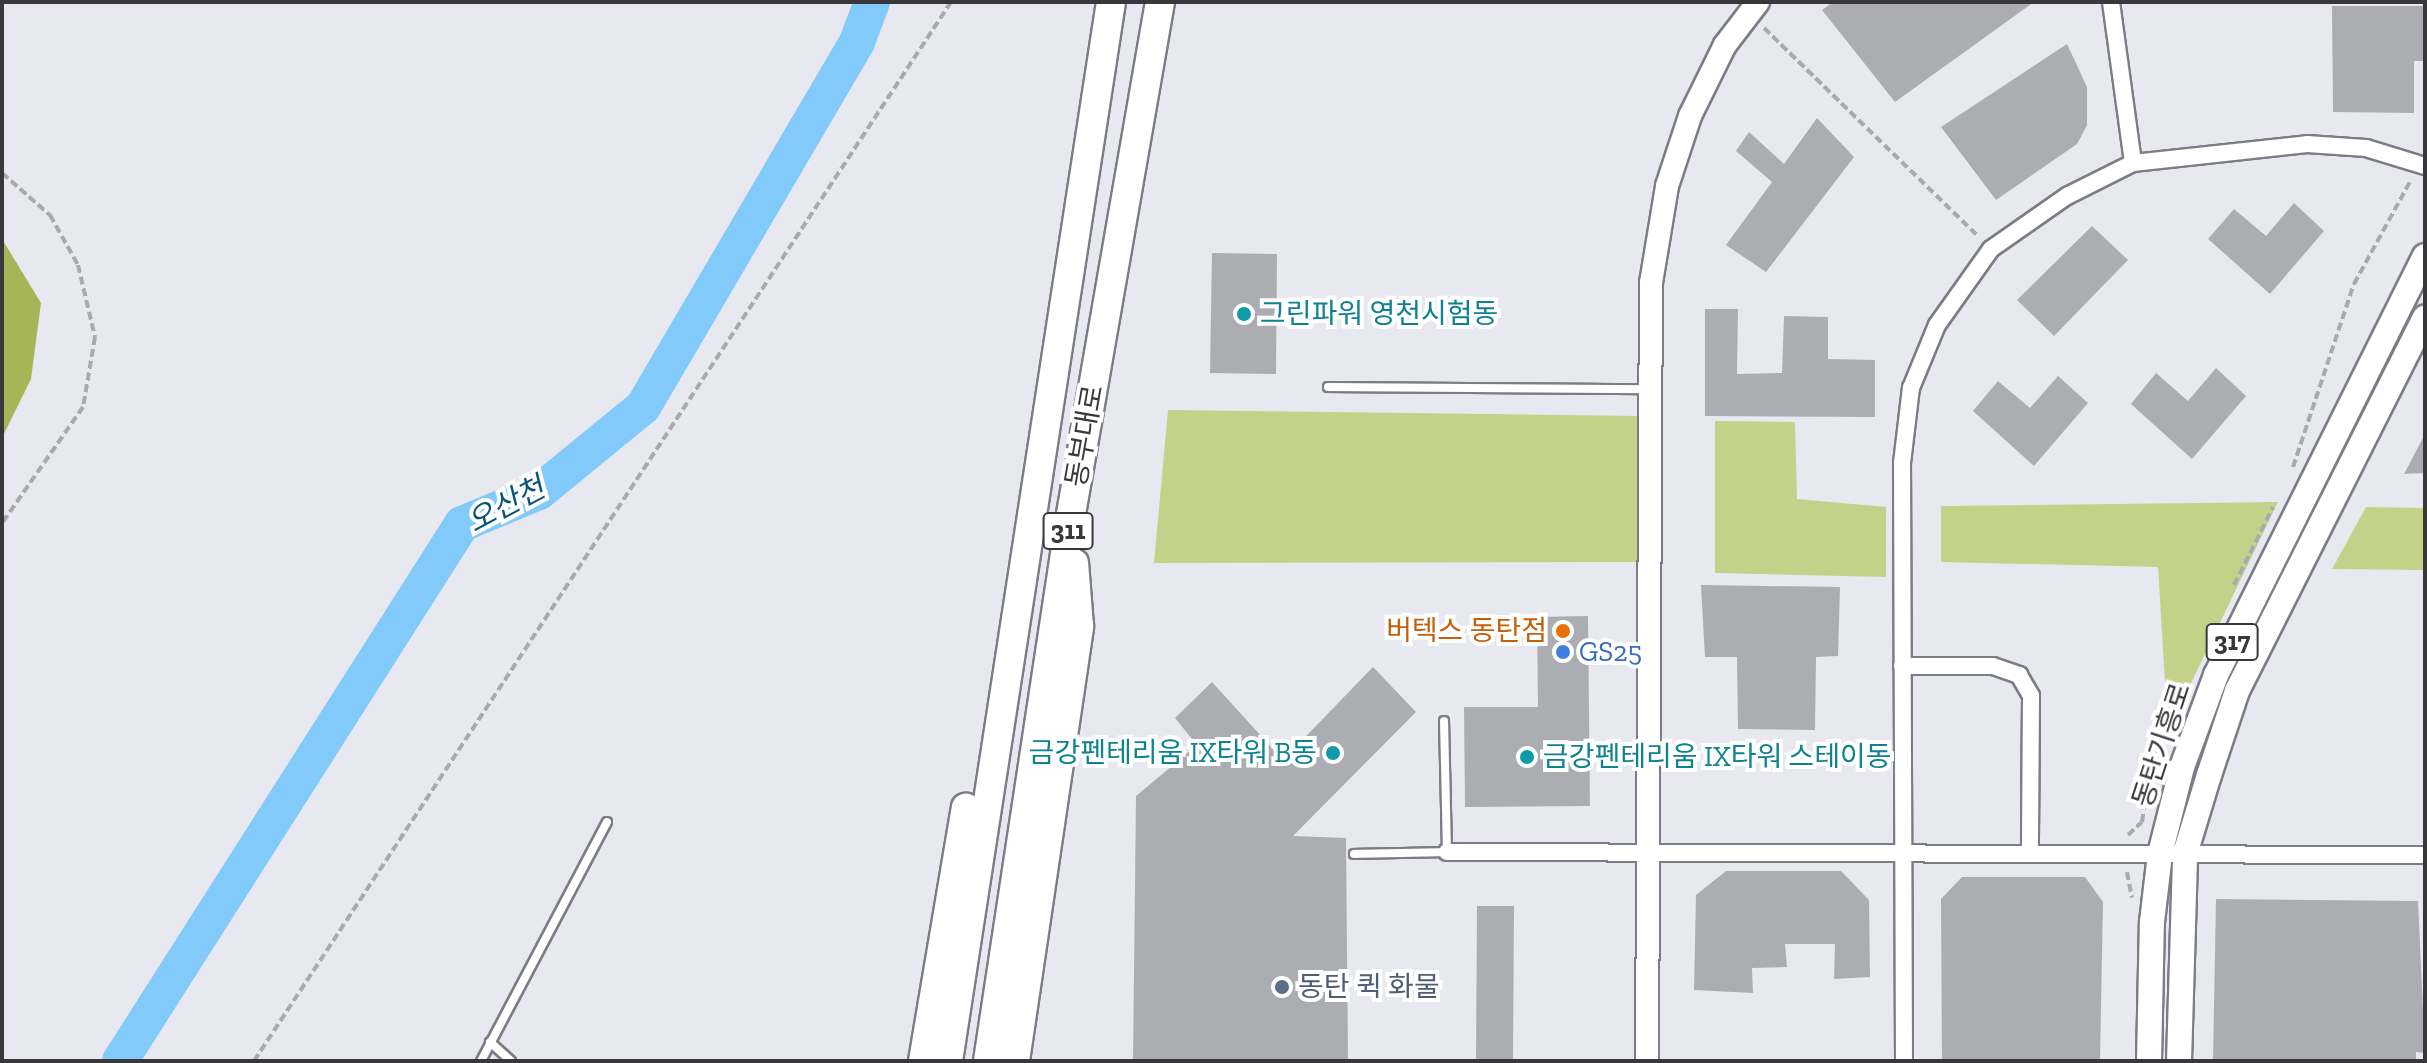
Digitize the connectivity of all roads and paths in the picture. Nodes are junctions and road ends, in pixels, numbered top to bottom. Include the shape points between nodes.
1 (951, 2) edge
2 (1111, 2) edge
3 (1160, 2) edge
4 (2111, 2) edge
5 (1748, 5) edge
6 (2133, 163) junction
7 (2425, 166) edge
8 (2, 173) edge
9 (1991, 249) junction
10 (2425, 256) edge
11 (2425, 318) edge
12 (1328, 387) dead end
13 (1650, 389) junction
14 (1044, 419) junction
15 (1071, 514) junction
16 (2, 523) edge
17 (1902, 666) junction
18 (1444, 721) dead end
19 (607, 822) dead end
20 (1646, 850) junction
21 (1447, 852) junction
22 (1901, 852) junction
23 (2030, 853) junction
24 (1354, 854) dead end
25 (2160, 854) junction
26 (2185, 854) junction
27 (2425, 855) edge
28 (490, 1042) junction
29 (254, 1061) edge
30 (481, 1061) edge
31 (511, 1061) edge
32 (923, 1061) edge
33 (948, 1061) edge
34 (988, 1061) edge
35 (1015, 1061) edge
36 (1647, 1061) edge
37 (1904, 1061) edge
38 (2149, 1061) edge
39 (2179, 1061) edge

1 - 29 path
2 - 14 highway, 동부대로 / 311
3 - 15 highway, 동부대로 / 311
4 - 6 street
5 - 9 path
5 - 13 street via 1690,116 1667,186 1651,283
6 - 7 street via 2307,144 2366,148
6 - 9 street via 2067,196
8 - 16 path via 50,215 78,265 95,337 83,407
9 - 17 street via 1937,325 1911,388 1902,463
10 - 25 main road, 동탄기흥로 / 317 via 2216,675 2182,767
11 - 26 main road, 동탄기흥로 / 317 via 2237,691
12 - 13 lane
13 - 20 street
14 - 32 highway via 1006,574
14 - 33 highway, 동부대로 / 311
15 - 34 highway, 동부대로 / 311
15 - 35 highway via 1079,626
17 - 22 street
17 - 23 street via 1993,666 2019,675 2031,696
18 - 21 lane
19 - 28 lane
20 - 21 street
20 - 22 street
20 - 36 street
21 - 24 lane
22 - 23 street
22 - 37 street
23 - 25 street
25 - 26 street
25 - 38 main road, 동탄기흥로 / 317
26 - 27 street
26 - 39 main road, 동탄기흥로 / 317
28 - 30 lane
28 - 31 lane

